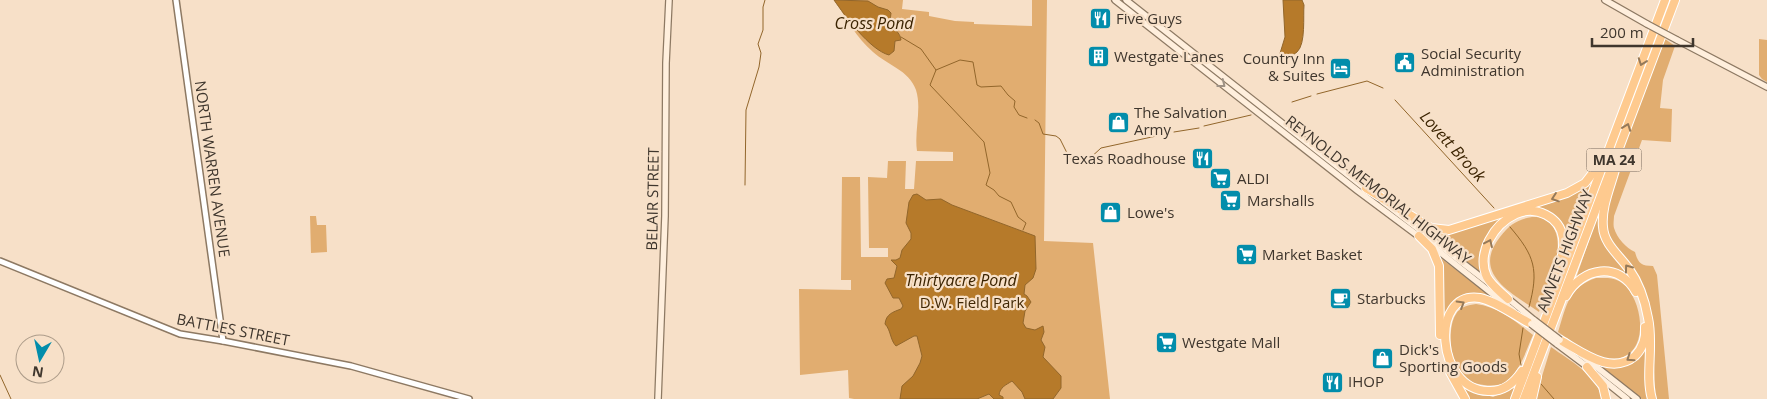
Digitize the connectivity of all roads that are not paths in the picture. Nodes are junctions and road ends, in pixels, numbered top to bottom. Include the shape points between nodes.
1 (176, 0) edge
2 (669, 0) edge
3 (1115, 0) edge
4 (1126, 0) edge
5 (1605, 0) edge
6 (1665, 0) edge
7 (1675, 0) edge
8 (1767, 87) edge
9 (1621, 143) junction
10 (1605, 158) junction
11 (1366, 188) junction
12 (1419, 236) junction
13 (0, 261) edge
14 (1508, 299) junction
15 (1554, 320) junction
16 (1533, 322) junction
17 (1544, 322) junction
18 (223, 341) junction
19 (1559, 342) junction
20 (1542, 353) junction
21 (1529, 361) junction
22 (1587, 367) junction
23 (469, 399) edge
24 (658, 399) edge
25 (1465, 399) edge
26 (1515, 399) edge
27 (1524, 399) edge
28 (1532, 399) edge
29 (1606, 399) edge
30 (1627, 399) edge
31 (1638, 399) edge
32 (1652, 399) edge

1 - 18 street, NORTH WARREN AVENUE
2 - 24 main road, BELAIR STREET
3 -> 12 main road, REYNOLDS MEMORIAL HIGHWAY
4 - 11 main road, REYNOLDS MEMORIAL HIGHWAY
5 - 8 main road, bridge
6 -> 10 highway, AMVETS HIGHWAY / MA 24
9 -> 7 highway, AMVETS HIGHWAY / MA 24
9 - 15 highway, AMVETS HIGHWAY / MA 24
32 -> 9 highway via 1650,333 1645,305 1634,278 1607,240 1602,224
10 -> 11 highway via 1585,183 1567,193 1449,230 1431,228
10 - 17 highway, AMVETS HIGHWAY / MA 24
11 - 14 main road, REYNOLDS MEMORIAL HIGHWAY
12 - 16 main road, REYNOLDS MEMORIAL HIGHWAY
12 - 25 highway via 1432,249 1439,266 1442,349 1446,364
13 - 18 street, BATTLES STREET via 180,334
14 - 16 main road, REYNOLDS MEMORIAL HIGHWAY
14 -> 17 highway via 1486,275 1485,247 1501,224 1516,214 1532,211 1545,214 1557,223 1563,241
15 -> 19 highway via 1576,281 1599,271 1618,274 1626,279 1632,286 1644,319 1645,340 1636,354 1623,363 1605,363
15 - 20 highway, AMVETS HIGHWAY / MA 24
16 - 19 main road, REYNOLDS MEMORIAL HIGHWAY, bridge
21 -> 16 highway via 1514,383 1507,387 1492,392 1476,390 1460,380 1453,369 1444,330 1456,305 1476,298
17 - 21 highway, AMVETS HIGHWAY / MA 24
18 - 23 street, BATTLES STREET via 351,366
19 - 22 main road, REYNOLDS MEMORIAL HIGHWAY
19 - 31 main road, REYNOLDS MEMORIAL HIGHWAY
20 - 27 highway, AMVETS HIGHWAY / MA 24
20 - 28 highway
21 - 26 highway, AMVETS HIGHWAY / MA 24
22 - 29 highway via 1603,386
22 - 30 main road, REYNOLDS MEMORIAL HIGHWAY

